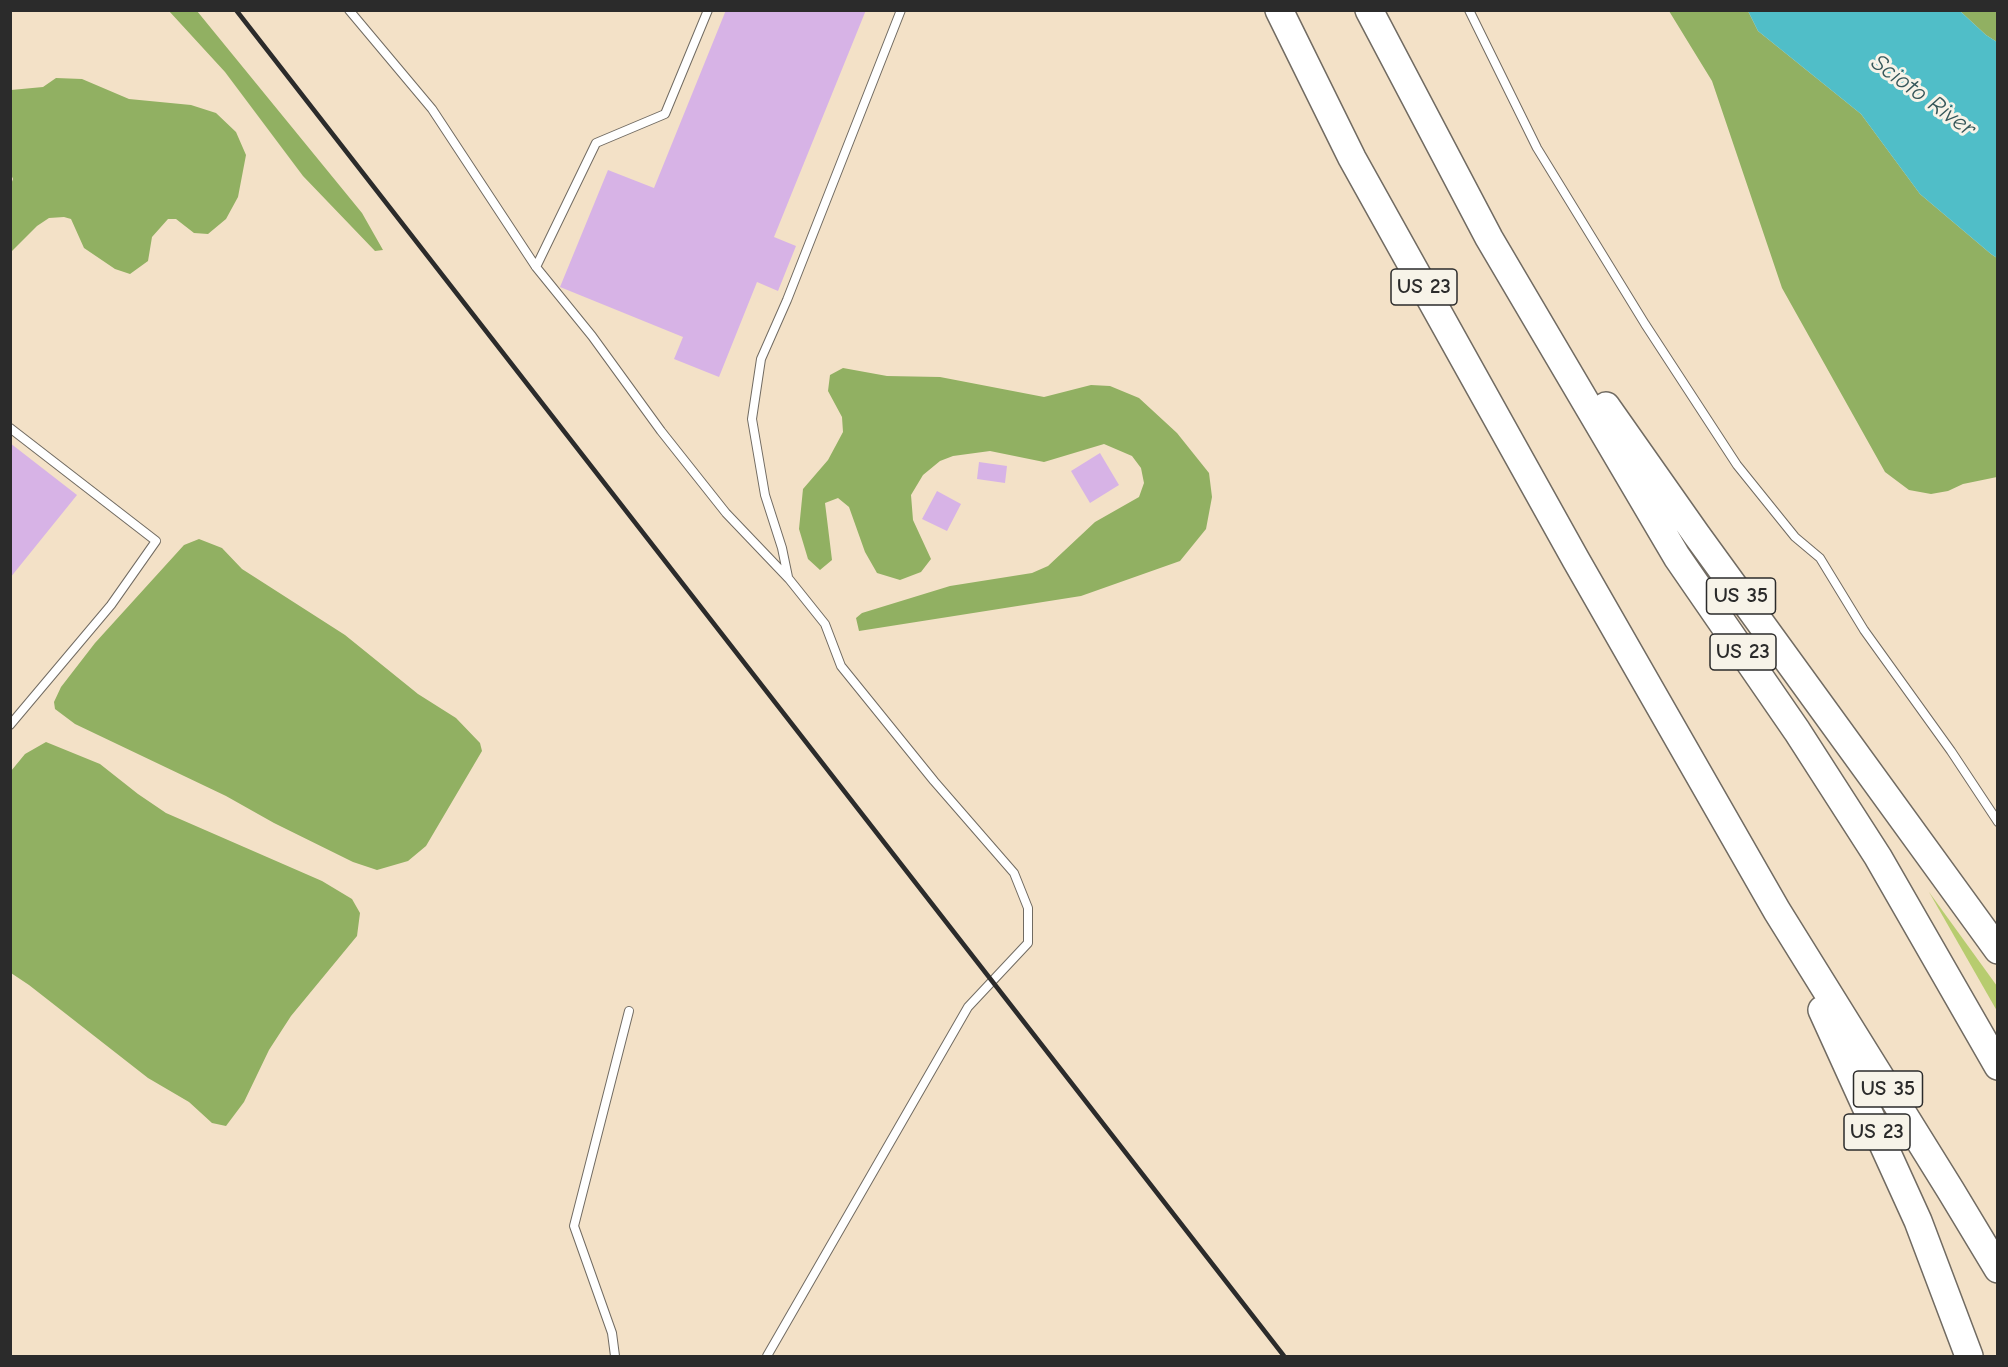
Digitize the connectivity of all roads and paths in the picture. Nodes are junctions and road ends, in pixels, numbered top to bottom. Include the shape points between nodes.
1 (349, 10) edge
2 (708, 10) edge
3 (900, 10) edge
4 (1279, 10) edge
5 (1369, 10) edge
6 (1469, 10) edge
7 (1489, 238) junction
8 (536, 267) junction
9 (10, 428) edge
10 (789, 579) junction
11 (10, 725) edge
12 (1998, 822) edge
13 (1777, 911) junction
14 (1998, 950) edge
15 (629, 1011) dead end
16 (1998, 1066) edge
17 (1998, 1269) edge
18 (615, 1356) edge
19 (767, 1356) edge
20 (1969, 1356) edge

1 - 8 lane via 432,109
2 - 8 lane via 665,114 596,143
3 - 10 lane via 761,359 752,419 765,495
4 - 13 highway, US 23 via 1357,168
5 - 7 highway, US 23
6 - 12 lane via 1538,148 1737,465 1795,537 1820,558 1864,630
7 - 14 highway, US 35 via 1696,534
7 - 16 highway, US 23 via 1677,557 1797,730 1878,857
8 - 10 lane via 726,513
9 - 11 lane via 156,541 111,605
10 - 19 lane via 825,624 841,666 1014,873 1029,908 1028,943 968,1007
13 - 17 highway, US 35
13 - 20 highway, US 23 via 1918,1221
15 - 18 lane via 574,1226 612,1333

